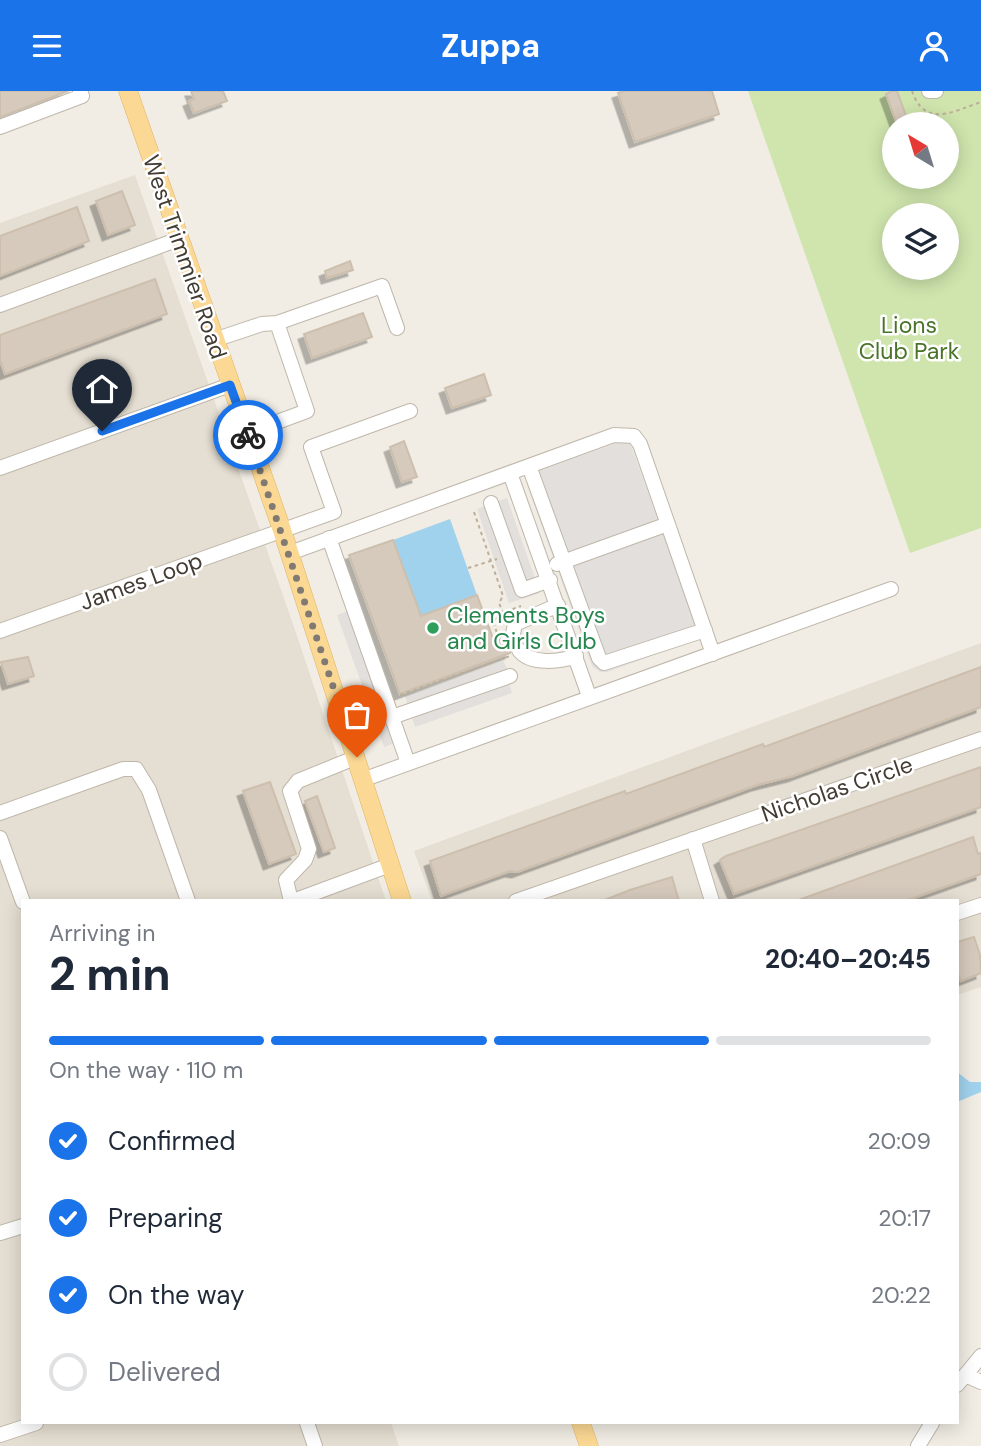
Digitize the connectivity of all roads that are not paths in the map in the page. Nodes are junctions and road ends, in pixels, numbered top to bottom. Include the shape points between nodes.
1 (80, 91) edge
2 (128, 91) edge
3 (929, 91) edge
4 (936, 91) edge
5 (0, 127) edge
6 (179, 239) junction
7 (0, 305) edge
8 (277, 323) junction
9 (397, 328) dead end
10 (214, 339) junction
11 (230, 385) junction
12 (411, 411) dead end
13 (247, 433) junction
14 (529, 466) junction
15 (0, 468) edge
16 (510, 473) junction
17 (491, 503) dead end
18 (668, 524) junction
19 (282, 530) junction
20 (329, 538) junction
21 (290, 552) junction
22 (564, 561) junction
23 (548, 574) junction
24 (891, 589) dead end
25 (558, 605) junction
26 (705, 630) junction
27 (0, 631) edge
28 (506, 636) road end
29 (512, 654) road end
30 (713, 654) junction
31 (576, 656) junction
32 (510, 677) dead end
33 (589, 696) junction
34 (392, 717) junction
35 (981, 739) edge
36 (357, 757) junction
37 (408, 763) junction
38 (365, 779) junction
39 (0, 813) edge
40 (0, 838) edge
41 (693, 839) junction
42 (390, 865) junction
43 (22, 899) edge
44 (187, 899) edge
45 (295, 899) edge
46 (301, 899) edge
47 (401, 899) edge
48 (522, 899) edge
49 (711, 899) edge
50 (981, 905) edge
51 (959, 912) edge
52 (21, 1227) edge
53 (0, 1233) edge
54 (981, 1356) edge
55 (961, 1380) edge
56 (981, 1382) edge
57 (33, 1424) edge
58 (307, 1424) edge
59 (581, 1424) edge
60 (931, 1424) edge
61 (0, 1435) edge
62 (316, 1446) edge
63 (589, 1446) edge
64 (918, 1446) edge

1 - 5 street via 82,96
2 - 6 main road, West Trimmier Road
3 - 4 street
6 - 7 street
6 - 10 main road, West Trimmier Road
8 - 9 street via 382,286
8 - 10 street
8 - 13 street via 307,411
10 - 11 main road, West Trimmier Road
11 - 13 main road, West Trimmier Road
11 - 15 street
12 - 19 street, James Loop via 311,447 334,512
13 - 19 main road, West Trimmier Road
14 - 16 street
14 - 18 street via 614,435 634,436
14 - 22 street
16 - 20 street
16 - 23 street
17 - 23 street via 522,590
18 - 22 street
18 - 26 street
19 - 21 main road, West Trimmier Road
19 - 27 street, James Loop
20 - 21 street
20 - 34 street
21 - 36 main road, West Trimmier Road
22 - 23 street
22 - 26 street via 604,663
23 - 25 street
24 - 30 street
25 - 28 street via 515,624
25 - 31 street
26 - 30 street
29 - 31 street via 550,660
30 - 33 street
31 - 33 street
32 - 34 street
33 - 37 street
34 - 37 street
35 - 41 street, Nicholas Circle
36 - 38 main road, West Trimmier Road
36 - 45 street via 298,781 290,791 309,849 286,880
37 - 38 street
38 - 42 main road, West Trimmier Road
39 - 44 street via 123,769 136,769 149,790
40 - 43 street
41 - 48 street, Nicholas Circle
41 - 49 street
42 - 46 street
42 - 47 main road, West Trimmier Road
50 - 51 street
52 - 53 street
54 - 55 street
55 - 56 street
57 - 61 street
58 - 62 street
59 - 63 main road
60 - 64 street

